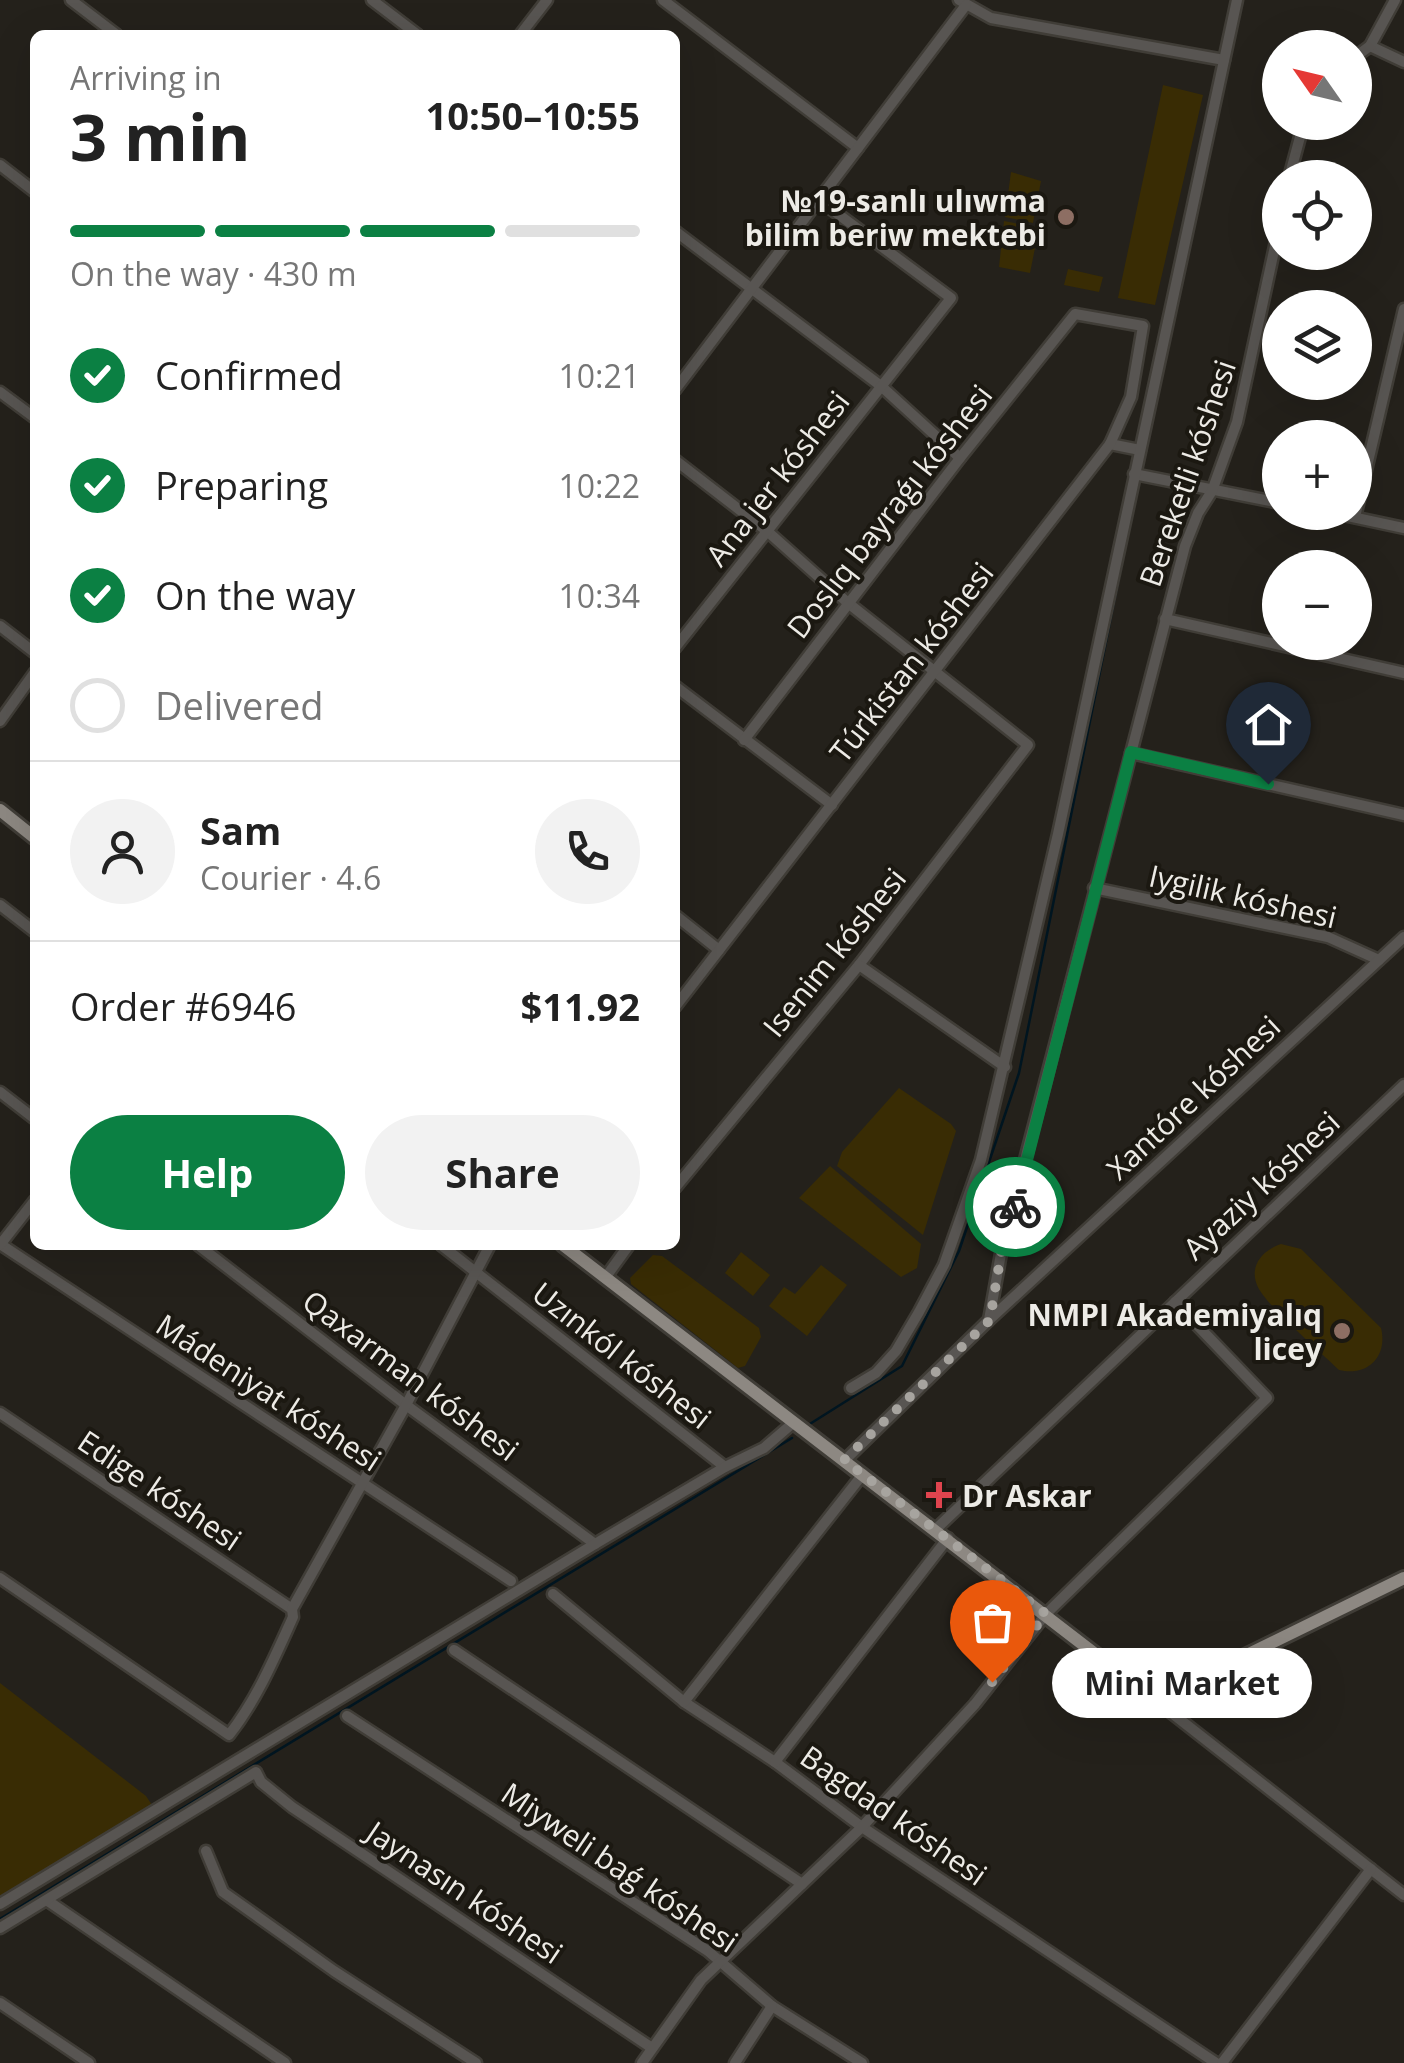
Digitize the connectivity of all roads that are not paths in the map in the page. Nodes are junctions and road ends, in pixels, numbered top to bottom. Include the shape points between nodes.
1 (71, 0) edge
2 (372, 0) edge
3 (547, 0) edge
4 (663, 0) edge
5 (1237, 0) edge
6 (1395, 0) edge
7 (962, 2) edge
8 (110, 30) edge
9 (411, 30) edge
10 (524, 30) edge
11 (1372, 42) edge
12 (1372, 47) edge
13 (1224, 60) junction
14 (1404, 62) edge
15 (858, 148) junction
16 (0, 165) edge
17 (30, 188) edge
18 (819, 200) junction
19 (680, 235) edge
20 (1271, 270) edge
21 (752, 290) junction
22 (1404, 310) edge
23 (1075, 314) joint
24 (680, 384) edge
25 (881, 386) junction
26 (0, 392) edge
27 (30, 414) edge
28 (1110, 444) junction
29 (1372, 449) edge
30 (1140, 450) junction
31 (960, 458) junction
32 (680, 464) edge
33 (1134, 474) junction
34 (1212, 490) junction
35 (1262, 500) edge
36 (1372, 521) edge
37 (1404, 528) edge
38 (767, 531) junction
39 (848, 603) junction
40 (1165, 619) junction
41 (0, 626) edge
42 (680, 642) edge
43 (30, 649) edge
44 (936, 672) junction
45 (1404, 674) edge
46 (30, 679) edge
47 (680, 690) edge
48 (0, 721) edge
49 (744, 740) junction
50 (1131, 752) junction
51 (832, 805) junction
52 (0, 810) edge
53 (1404, 815) edge
54 (30, 834) edge
55 (1094, 888) junction
56 (0, 905) edge
57 (680, 919) edge
58 (30, 928) edge
59 (1404, 937) edge
60 (719, 950) junction
61 (1379, 960) junction
62 (859, 966) junction
63 (680, 1000) edge
64 (1005, 1066) junction
65 (1404, 1086) edge
66 (0, 1092) edge
67 (30, 1115) edge
68 (680, 1182) edge
69 (30, 1206) edge
70 (0, 1245) edge
71 (204, 1250) edge
72 (448, 1250) edge
73 (487, 1250) edge
74 (569, 1250) edge
75 (625, 1250) edge
76 (476, 1272) junction
77 (604, 1278) junction
78 (1174, 1302) junction
79 (990, 1320) junction
80 (851, 1388) dead end
81 (406, 1405) junction
82 (0, 1412) edge
83 (794, 1423) junction
84 (844, 1460) junction
85 (725, 1467) junction
86 (864, 1474) junction
87 (362, 1484) junction
88 (936, 1528) junction
89 (948, 1538) junction
90 (595, 1544) junction
91 (0, 1578) edge
92 (1404, 1578) edge
93 (510, 1581) dead end
94 (554, 1594) dead end
95 (292, 1609) junction
96 (1046, 1614) junction
97 (454, 1650) dead end
98 (1155, 1700) junction
99 (684, 1702) junction
100 (347, 1716) dead end
101 (775, 1762) junction
102 (862, 1827) junction
103 (206, 1851) dead end
104 (1371, 1870) junction
105 (802, 1884) junction
106 (1404, 1895) edge
107 (48, 1901) junction
108 (0, 1904) edge
109 (0, 1928) edge
110 (722, 1962) junction
111 (0, 2003) edge
112 (772, 2006) junction
113 (652, 2048) junction
114 (89, 2063) edge
115 (285, 2063) edge
116 (476, 2063) edge
117 (642, 2063) edge
118 (735, 2063) edge
119 (862, 2063) edge
120 (1219, 2063) edge

1 - 8 street
2 - 9 street
3 - 10 street
4 - 15 street
5 - 13 street
6 - 11 street
7 - 13 street via 992,18
7 - 15 street
12 - 14 street
13 - 30 street
15 - 18 street
16 - 17 street
18 - 21 street
18 - 25 street, Ana jer kóshesi via 951,298
19 - 21 street, Ana jer kóshesi
20 - 34 street, Bereketli kóshesi via 1246,392
21 - 24 street
21 - 25 street, Ana jer kóshesi
22 - 29 street
23 - 28 street, Túrkistan kóshesi via 1143,326 1131,397
23 - 31 street, Doslıq bayraǵı kóshesi
25 - 31 street, Ana jer kóshesi
25 - 38 street, Ana jer kóshesi
26 - 27 street
28 - 30 street
28 - 44 street, Túrkistan kóshesi
30 - 33 street
31 - 39 street, Doslıq bayraǵı kóshesi
32 - 38 street
33 - 34 street
33 - 64 street
34 - 35 street
34 - 40 street, Bereketli kóshesi via 1185,546
36 - 37 street
38 - 39 street
38 - 42 street, Ana jer kóshesi
39 - 44 street
39 - 49 street, Doslıq bayraǵı kóshesi
40 - 45 street
40 - 50 street, Bereketli kóshesi
41 - 43 street
44 - 51 street, Túrkistan kóshesi
44 - 62 street, Isenim kóshesi via 1028,745
46 - 48 street
47 - 49 street
49 - 51 street
50 - 53 street
50 - 55 street, Bereketli kóshesi
51 - 60 street, Túrkistan kóshesi
52 - 54 main road
55 - 61 street, Iygilik kóshesi via 1328,937
55 - 79 street, Bereketli kóshesi via 1002,1248
56 - 58 street
57 - 60 street
59 - 61 street, Xantóre kóshesi
60 - 63 street, Túrkistan kóshesi
61 - 79 street, Xantóre kóshesi
62 - 64 street
62 - 68 street, Isenim kóshesi
64 - 80 street via 944,1266 896,1352
65 - 78 street, Ayaziy kóshesi
66 - 67 street
69 - 70 street
70 - 87 street, Mádeniyat kóshesi
71 - 81 street, Qaxarman kóshesi
72 - 76 street, Uzınkól kóshesi
73 - 76 street
74 - 77 main road
75 - 77 street
76 - 81 street
76 - 85 street, Uzınkól kóshesi
77 - 83 main road
78 - 88 street, Ayaziy kóshesi
78 - 96 street via 1267,1398
79 - 84 street, Xantóre kóshesi
81 - 87 street
81 - 90 street, Qaxarman kóshesi
82 - 95 street, Edige kóshesi
83 - 84 main road
83 - 85 street
84 - 86 main road
85 - 90 street
86 - 88 main road
86 - 99 street
87 - 93 street, Mádeniyat kóshesi
87 - 95 street
88 - 89 main road
89 - 96 main road
89 - 101 street
90 - 108 street
91 - 95 street via 228,1735 269,1670
92 - 98 main road
94 - 99 street, Bagdad kóshesi
96 - 98 main road
96 - 102 street via 975,1704
97 - 105 street
98 - 104 street
99 - 101 street, Bagdad kóshesi
100 - 110 street, Miyweli baǵ kóshesi
101 - 102 street, Bagdad kóshesi
102 - 105 street
102 - 120 street, Bagdad kóshesi
103 - 116 street via 223,1892
104 - 106 street
104 - 120 street
105 - 110 street
107 - 109 street
107 - 113 street, Jaynasın kóshesi via 256,1772 292,1808
107 - 115 street
110 - 112 street, Miyweli baǵ kóshesi
110 - 113 street
111 - 114 street
112 - 118 street
112 - 119 street, Miyweli baǵ kóshesi
113 - 117 street

